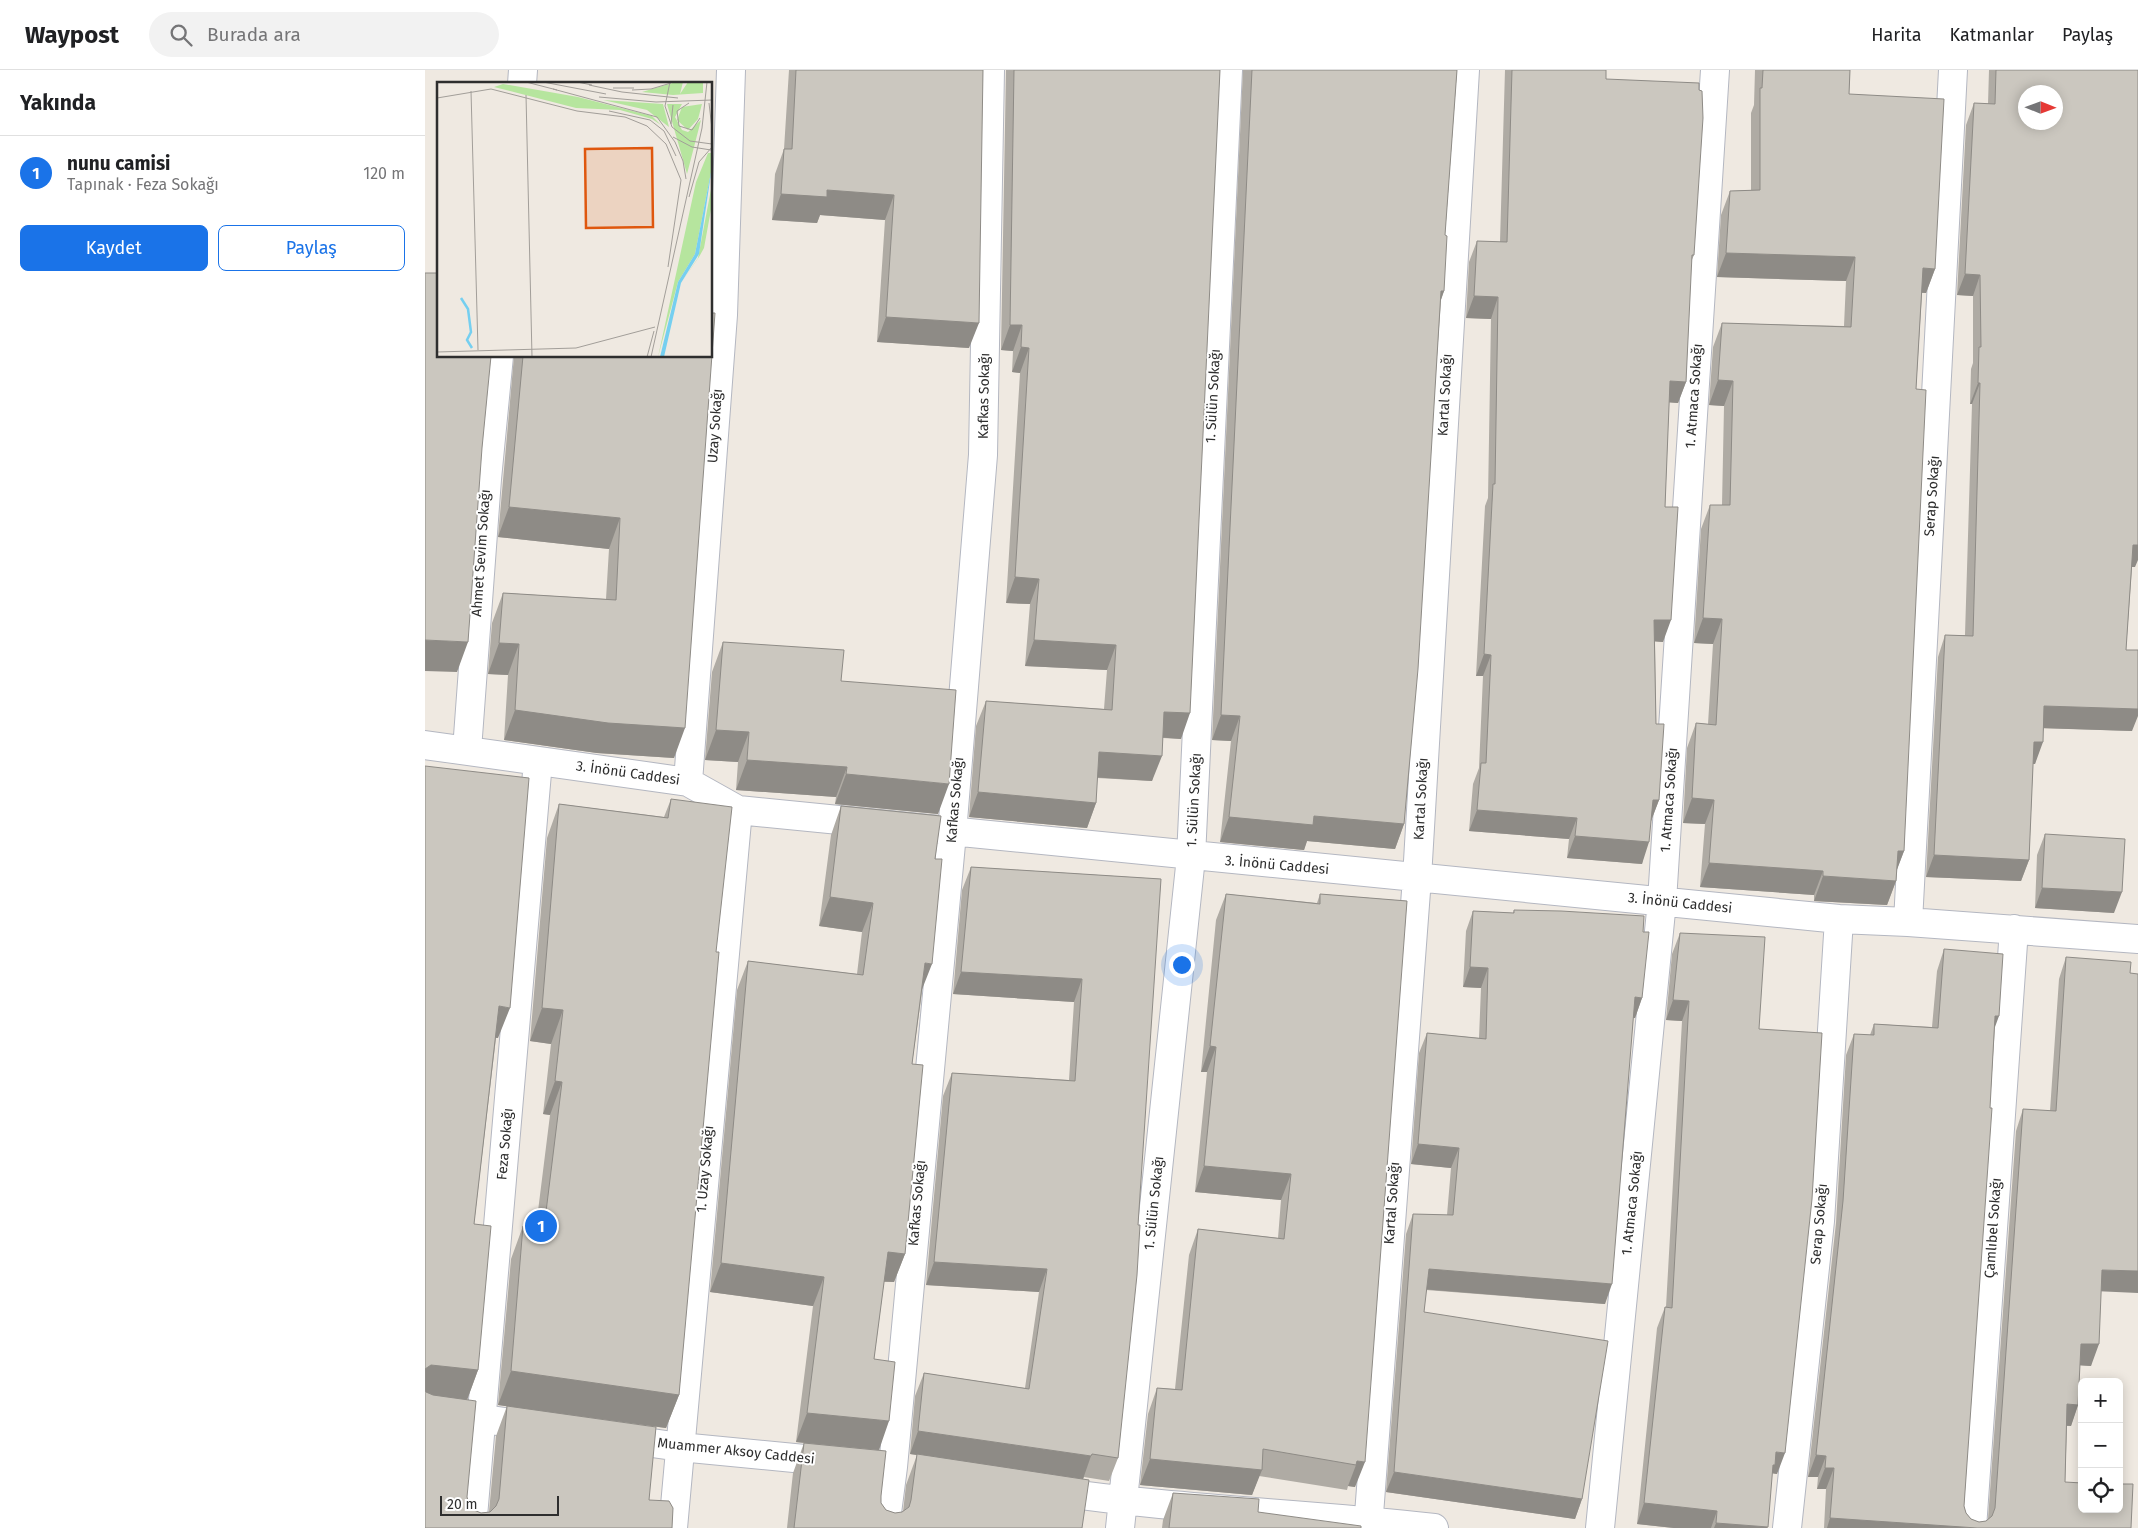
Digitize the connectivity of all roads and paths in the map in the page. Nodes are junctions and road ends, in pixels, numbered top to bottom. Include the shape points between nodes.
1 (731, 70) edge
2 (990, 70) edge
3 (1228, 70) edge
4 (1465, 70) edge
5 (1715, 70) edge
6 (1953, 70) edge
7 (717, 314) edge
8 (499, 358) edge
9 (425, 744) edge
10 (467, 750) junction
11 (538, 761) junction
12 (688, 782) junction
13 (738, 810) junction
14 (952, 833) junction
15 (1191, 857) junction
16 (1417, 878) junction
17 (1662, 901) junction
18 (1839, 919) junction
19 (1908, 922) junction
20 (2014, 929) junction
21 (2138, 939) edge
22 (425, 1410) edge
23 (480, 1419) junction
24 (566, 1431) edge
25 (595, 1435) edge
26 (680, 1446) junction
27 (893, 1467) junction
28 (921, 1472) edge
29 (1027, 1487) edge
30 (1123, 1501) junction
31 (1369, 1524) edge
32 (473, 1528) edge
33 (673, 1528) edge
34 (885, 1528) edge
35 (1120, 1528) edge
36 (1434, 1528) edge
37 (1600, 1528) edge
38 (1787, 1528) edge
39 (1972, 1528) edge

1 - 7 street, Uzay Sokağı
2 - 14 street, Kafkas Sokağı via 983,455
3 - 15 street, 1. Sülün Sokağı
4 - 16 street, Kartal Sokağı
5 - 17 street, 1. Atmaca Sokağı
6 - 19 street, Serap Sokağı
7 - 12 street, Uzay Sokağı
8 - 10 street, Ahmet Sevim Sokağı
9 - 10 street, 3. İnönü Caddesi
10 - 11 street, 3. İnönü Caddesi
11 - 12 street, 3. İnönü Caddesi
11 - 23 street, Feza Sokağı
12 - 13 street, 3. İnönü Caddesi
13 - 14 street, 3. İnönü Caddesi
13 - 26 street, 1. Uzay Sokağı
14 - 15 street, 3. İnönü Caddesi
14 - 27 street, Kafkas Sokağı
15 - 16 street, 3. İnönü Caddesi
15 - 30 street, 1. Sülün Sokağı
16 - 17 street, 3. İnönü Caddesi
16 - 31 street, Kartal Sokağı
17 - 18 street, 3. İnönü Caddesi
17 - 37 street, 1. Atmaca Sokağı
18 - 19 street, 3. İnönü Caddesi
18 - 38 street, Serap Sokağı via 1820,1220
19 - 20 street, 3. İnönü Caddesi
20 - 21 street, 3. İnönü Caddesi
20 - 39 street, Çamlıbel Sokağı
22 - 23 street
23 - 24 street
23 - 32 street, Feza Sokağı
25 - 26 street, Muammer Aksoy Caddesi
26 - 27 street, Muammer Aksoy Caddesi
26 - 33 street, 1. Uzay Sokağı
27 - 28 street, Muammer Aksoy Caddesi
27 - 34 street, Kafkas Sokağı
29 - 30 street
30 - 31 street
30 - 35 street, 1. Sülün Sokağı
31 - 36 street

